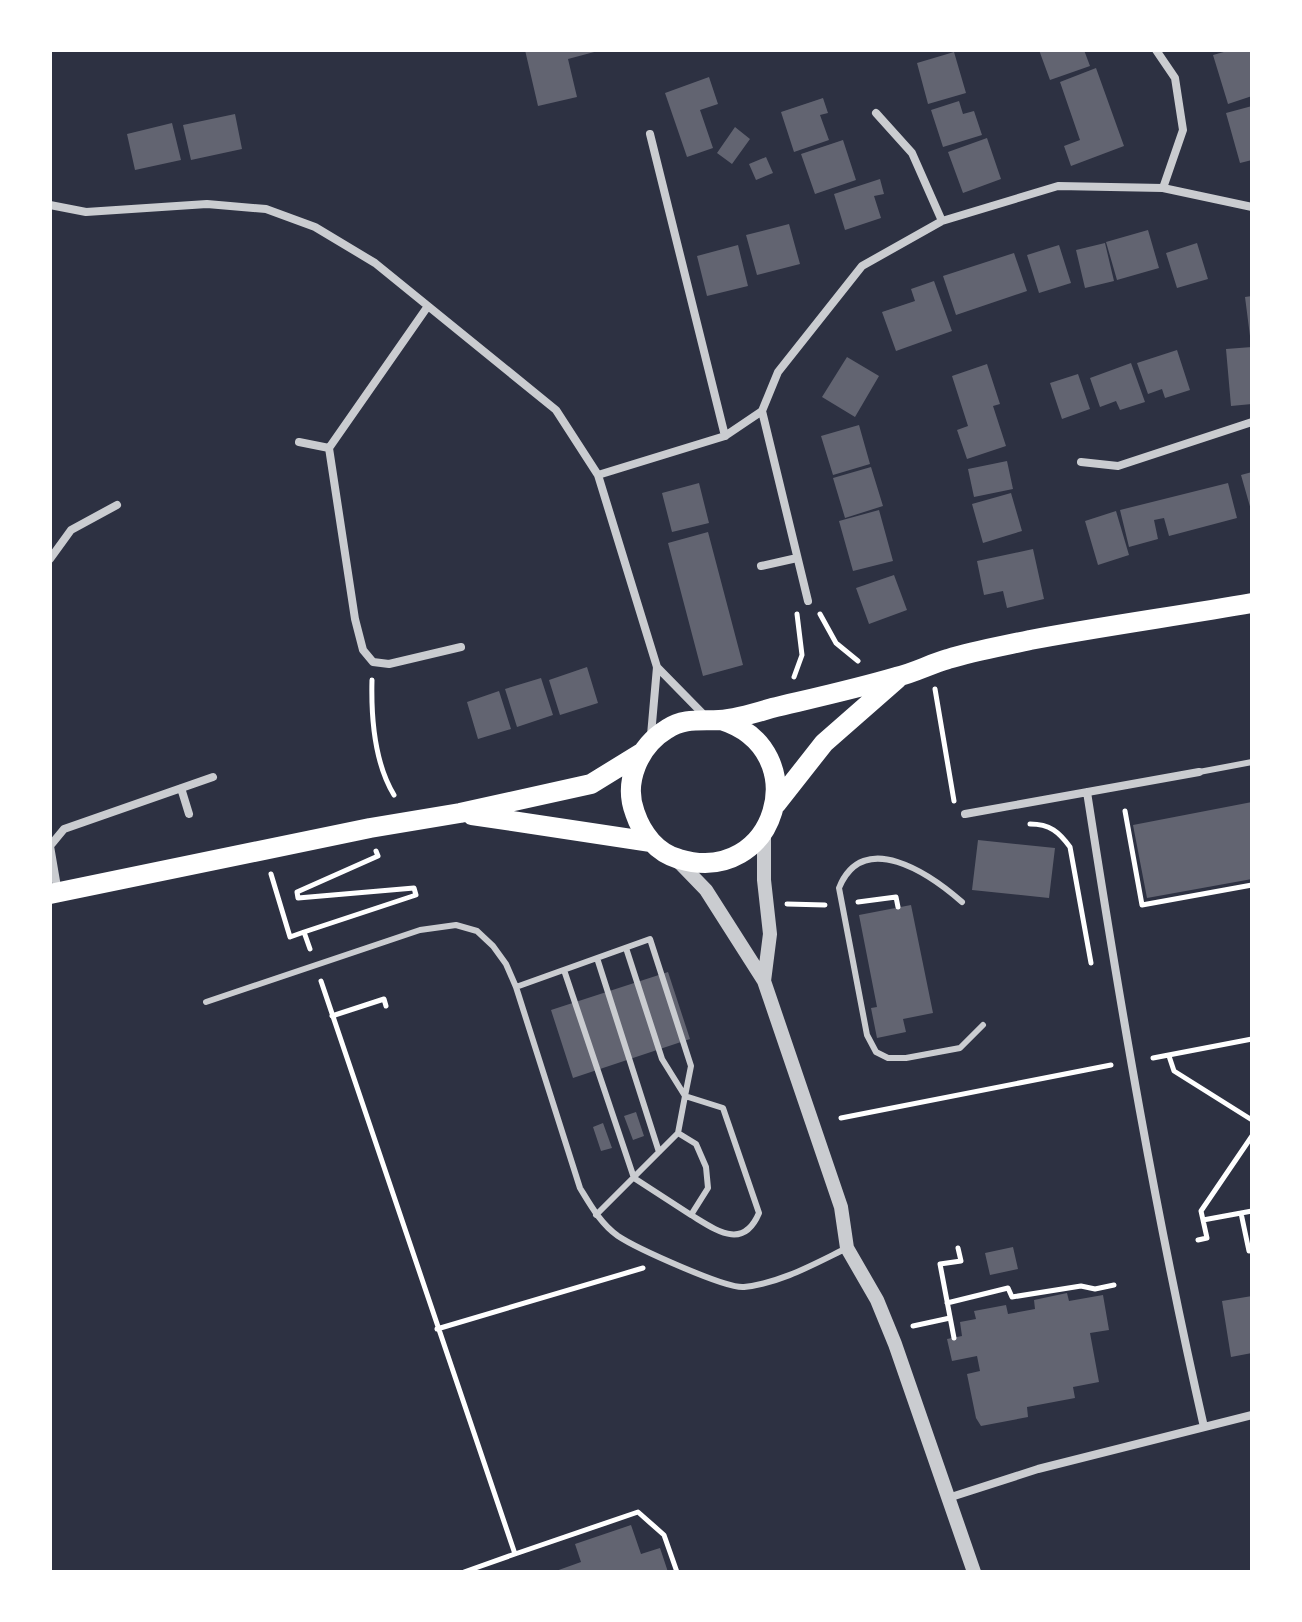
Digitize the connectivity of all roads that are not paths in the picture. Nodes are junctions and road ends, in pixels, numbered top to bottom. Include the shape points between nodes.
1 (1156, 50) edge
2 (876, 113) dead end
3 (650, 134) dead end
4 (1163, 188) junction
5 (50, 205) edge
6 (1252, 207) edge
7 (942, 221) junction
8 (428, 306) junction
9 (762, 411) junction
10 (1252, 422) edge
11 (725, 436) junction
12 (299, 442) dead end
13 (329, 448) junction
14 (1081, 462) dead end
15 (598, 475) junction
16 (117, 505) dead end
17 (797, 558) junction
18 (50, 559) edge
19 (761, 566) dead end
20 (1252, 603) edge
21 (808, 605) road end
22 (461, 647) dead end
23 (657, 667) junction
24 (900, 677) junction
25 (715, 720) junction
26 (646, 747) junction
27 (1252, 762) edge
28 (1199, 772) joint
29 (213, 777) dead end
30 (181, 788) junction
31 (1087, 792) junction
32 (776, 804) junction
33 (460, 813) junction
34 (189, 814) dead end
35 (965, 814) dead end
36 (764, 832) junction
37 (651, 842) junction
38 (676, 859) junction
39 (54, 894) edge
40 (962, 902) dead end
41 (626, 948) junction
42 (597, 958) junction
43 (564, 970) junction
44 (764, 981) junction
45 (516, 987) junction
46 (206, 1002) dead end
47 (983, 1025) dead end
48 (685, 1096) junction
49 (678, 1133) junction
50 (659, 1152) junction
51 (634, 1178) junction
52 (596, 1215) junction
53 (691, 1215) junction
54 (847, 1248) junction
55 (1252, 1415) edge
56 (1204, 1427) junction
57 (948, 1498) junction
58 (974, 1572) edge

1 - 4 street via 1175,78 1183,130
2 - 7 street via 912,153
3 - 11 street
4 - 6 street
4 - 7 street via 1058,186
5 - 8 street via 86,212 207,204 266,209 315,227 375,263
7 - 9 street via 862,266 778,372
8 - 13 street
8 - 15 street via 556,410
9 - 11 street
9 - 17 street
10 - 14 street via 1118,466
11 - 15 street
12 - 13 street
13 - 22 street via 363,650 373,662 389,664
15 - 23 street
16 - 18 street via 71,530
17 - 19 street
17 - 21 street
20 - 24 main road via 1031,640 947,659
23 - 25 street
23 - 26 street via 655,712
24 - 25 main road
24 - 32 main road via 824,743
25 - 26 main road via 683,721
25 - 32 main road via 747,732 761,746 771,763
26 - 33 main road via 591,784
26 - 37 main road via 631,789 633,808
27 - 28 lane
28 - 31 street
29 - 30 street
30 - 34 street
30 - 39 street via 64,829 50,846
31 - 35 street
31 - 56 street via 1149,1161
32 - 36 main road
33 - 37 main road
33 - 39 main road
36 - 38 main road via 747,850 725,861 700,864
36 - 44 street via 770,934
37 - 38 main road
38 - 44 street via 706,890
40 - 47 lane via 902,863 879,858 858,862 845,872 839,888 867,1035 876,1052 906,1058 960,1048
41 - 42 lane
41 - 48 lane via 662,1059
41 - 48 lane via 650,939 691,1066
42 - 43 lane
42 - 50 lane
43 - 45 lane
43 - 51 lane
44 - 54 street via 841,1207
45 - 46 lane via 493,946 477,931 456,925 420,930
45 - 52 lane via 580,1188
48 - 49 lane
48 - 53 lane via 723,1108 759,1213 746,1231 735,1234 724,1234
49 - 50 lane
49 - 53 lane via 696,1144 706,1167 708,1188
50 - 51 lane
51 - 52 lane
51 - 53 lane
52 - 54 lane via 617,1235 666,1261 740,1288 783,1279
54 - 57 street via 895,1344
55 - 56 street
56 - 57 street
57 - 58 street

